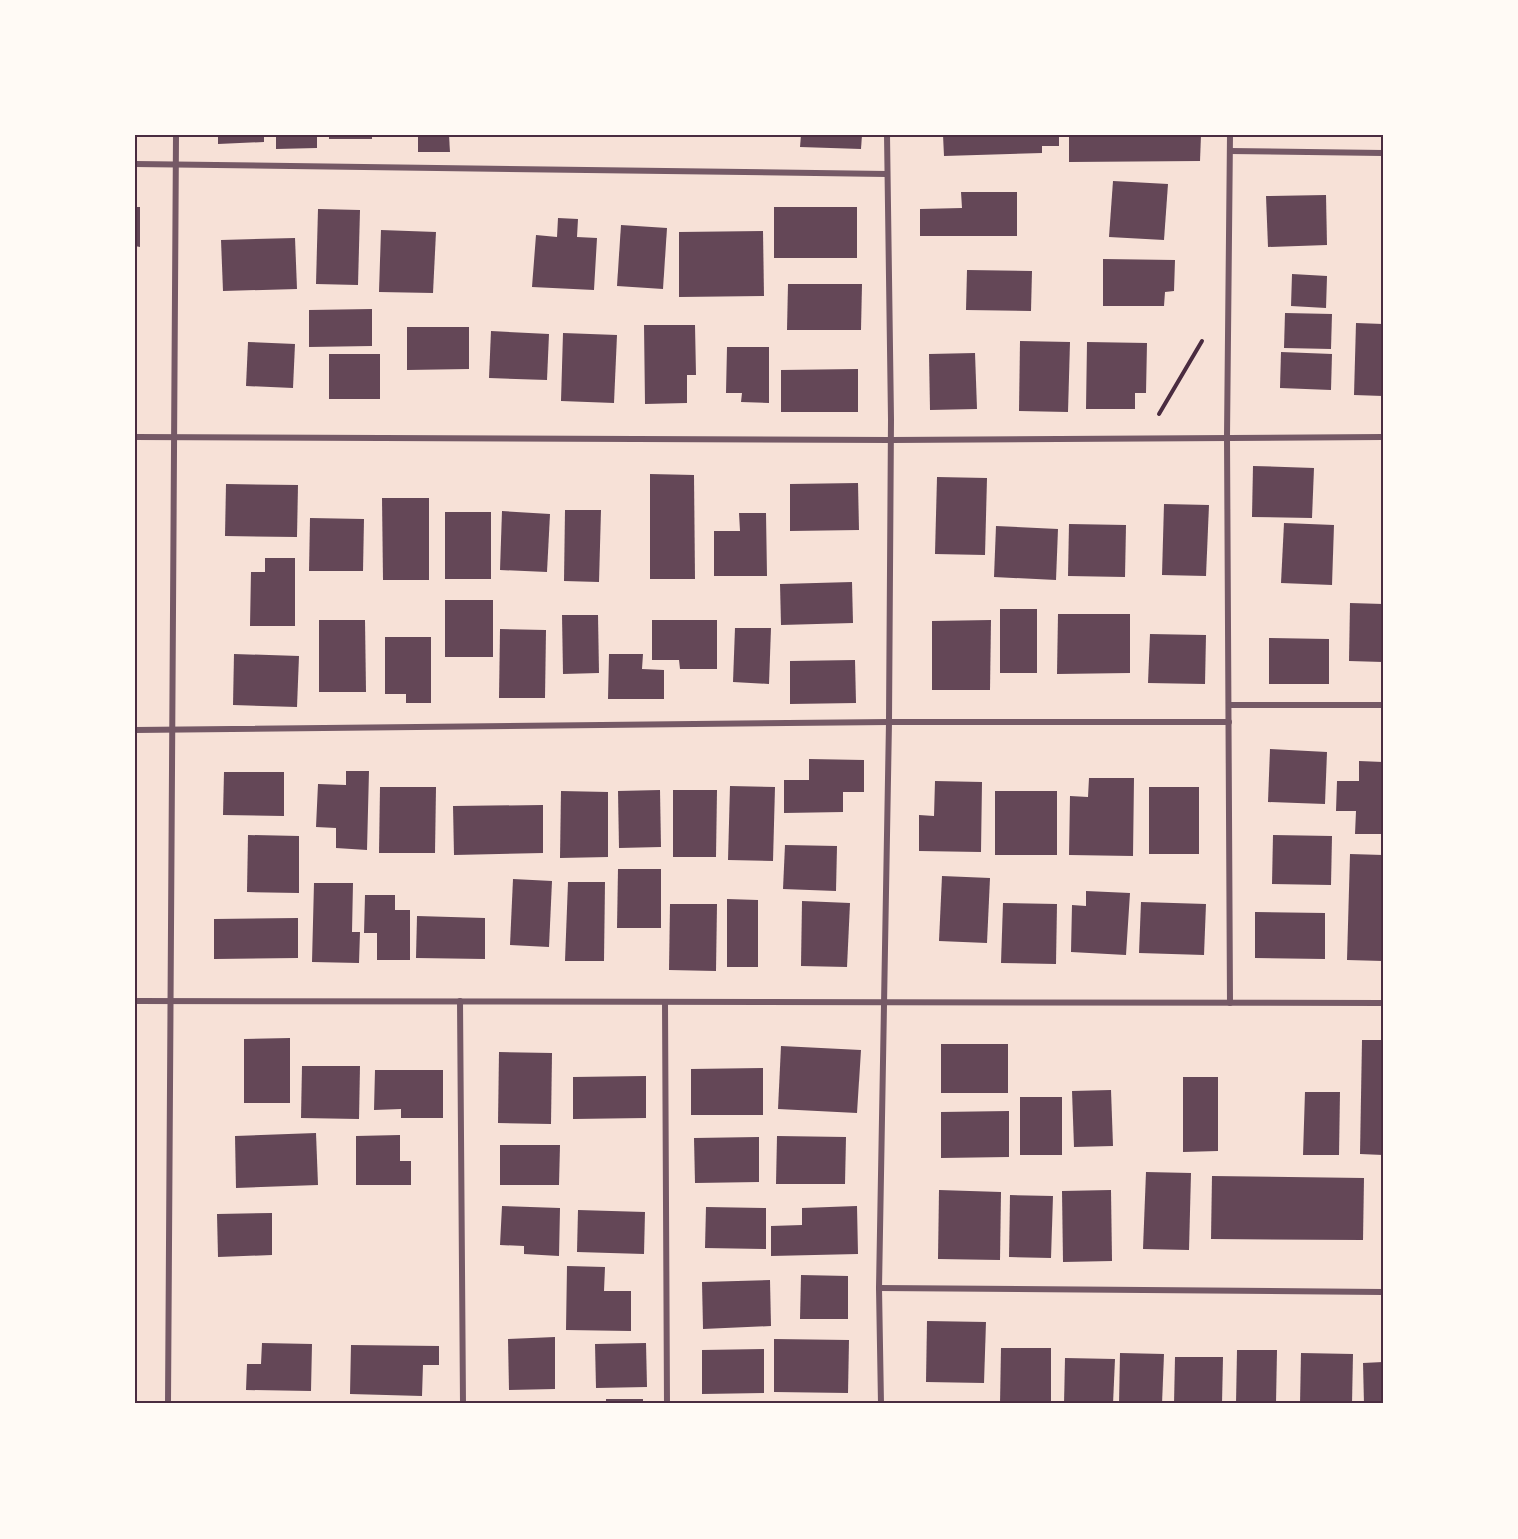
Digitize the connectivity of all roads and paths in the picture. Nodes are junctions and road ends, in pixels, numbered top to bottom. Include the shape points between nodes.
1 (176, 135) edge
2 (887, 135) edge
3 (1230, 135) edge
4 (1230, 152) junction
5 (1383, 153) edge
6 (135, 164) edge
7 (176, 164) junction
8 (887, 174) junction
9 (1204, 338) dead end
10 (1157, 418) dead end
11 (135, 437) edge
12 (174, 437) junction
13 (1227, 437) junction
14 (1383, 437) edge
15 (891, 440) junction
16 (1229, 705) junction
17 (1383, 705) edge
18 (889, 722) junction
19 (1229, 722) junction
20 (135, 730) edge
21 (172, 730) junction
22 (135, 1001) edge
23 (170, 1001) junction
24 (460, 1001) junction
25 (665, 1002) junction
26 (882, 1002) junction
27 (1230, 1003) junction
28 (1383, 1003) edge
29 (879, 1288) junction
30 (1383, 1292) edge
31 (168, 1404) edge
32 (463, 1404) edge
33 (667, 1404) edge
34 (881, 1404) edge

1 - 7 street
2 - 8 street
3 - 4 street
4 - 5 street
4 - 13 street
6 - 7 street
7 - 8 street
7 - 12 street
8 - 15 street
9 - 10 path
11 - 12 street
12 - 15 street
12 - 21 street
13 - 14 street
13 - 15 street
13 - 16 street
15 - 18 street
16 - 17 street
16 - 19 street
18 - 19 street
18 - 21 street
18 - 26 street
19 - 27 street
20 - 21 street
21 - 23 street
22 - 23 street
23 - 24 street
23 - 31 street
24 - 25 street
24 - 32 street
25 - 26 street
25 - 33 street
26 - 27 street
26 - 29 street
27 - 28 street
29 - 30 street
29 - 34 street

